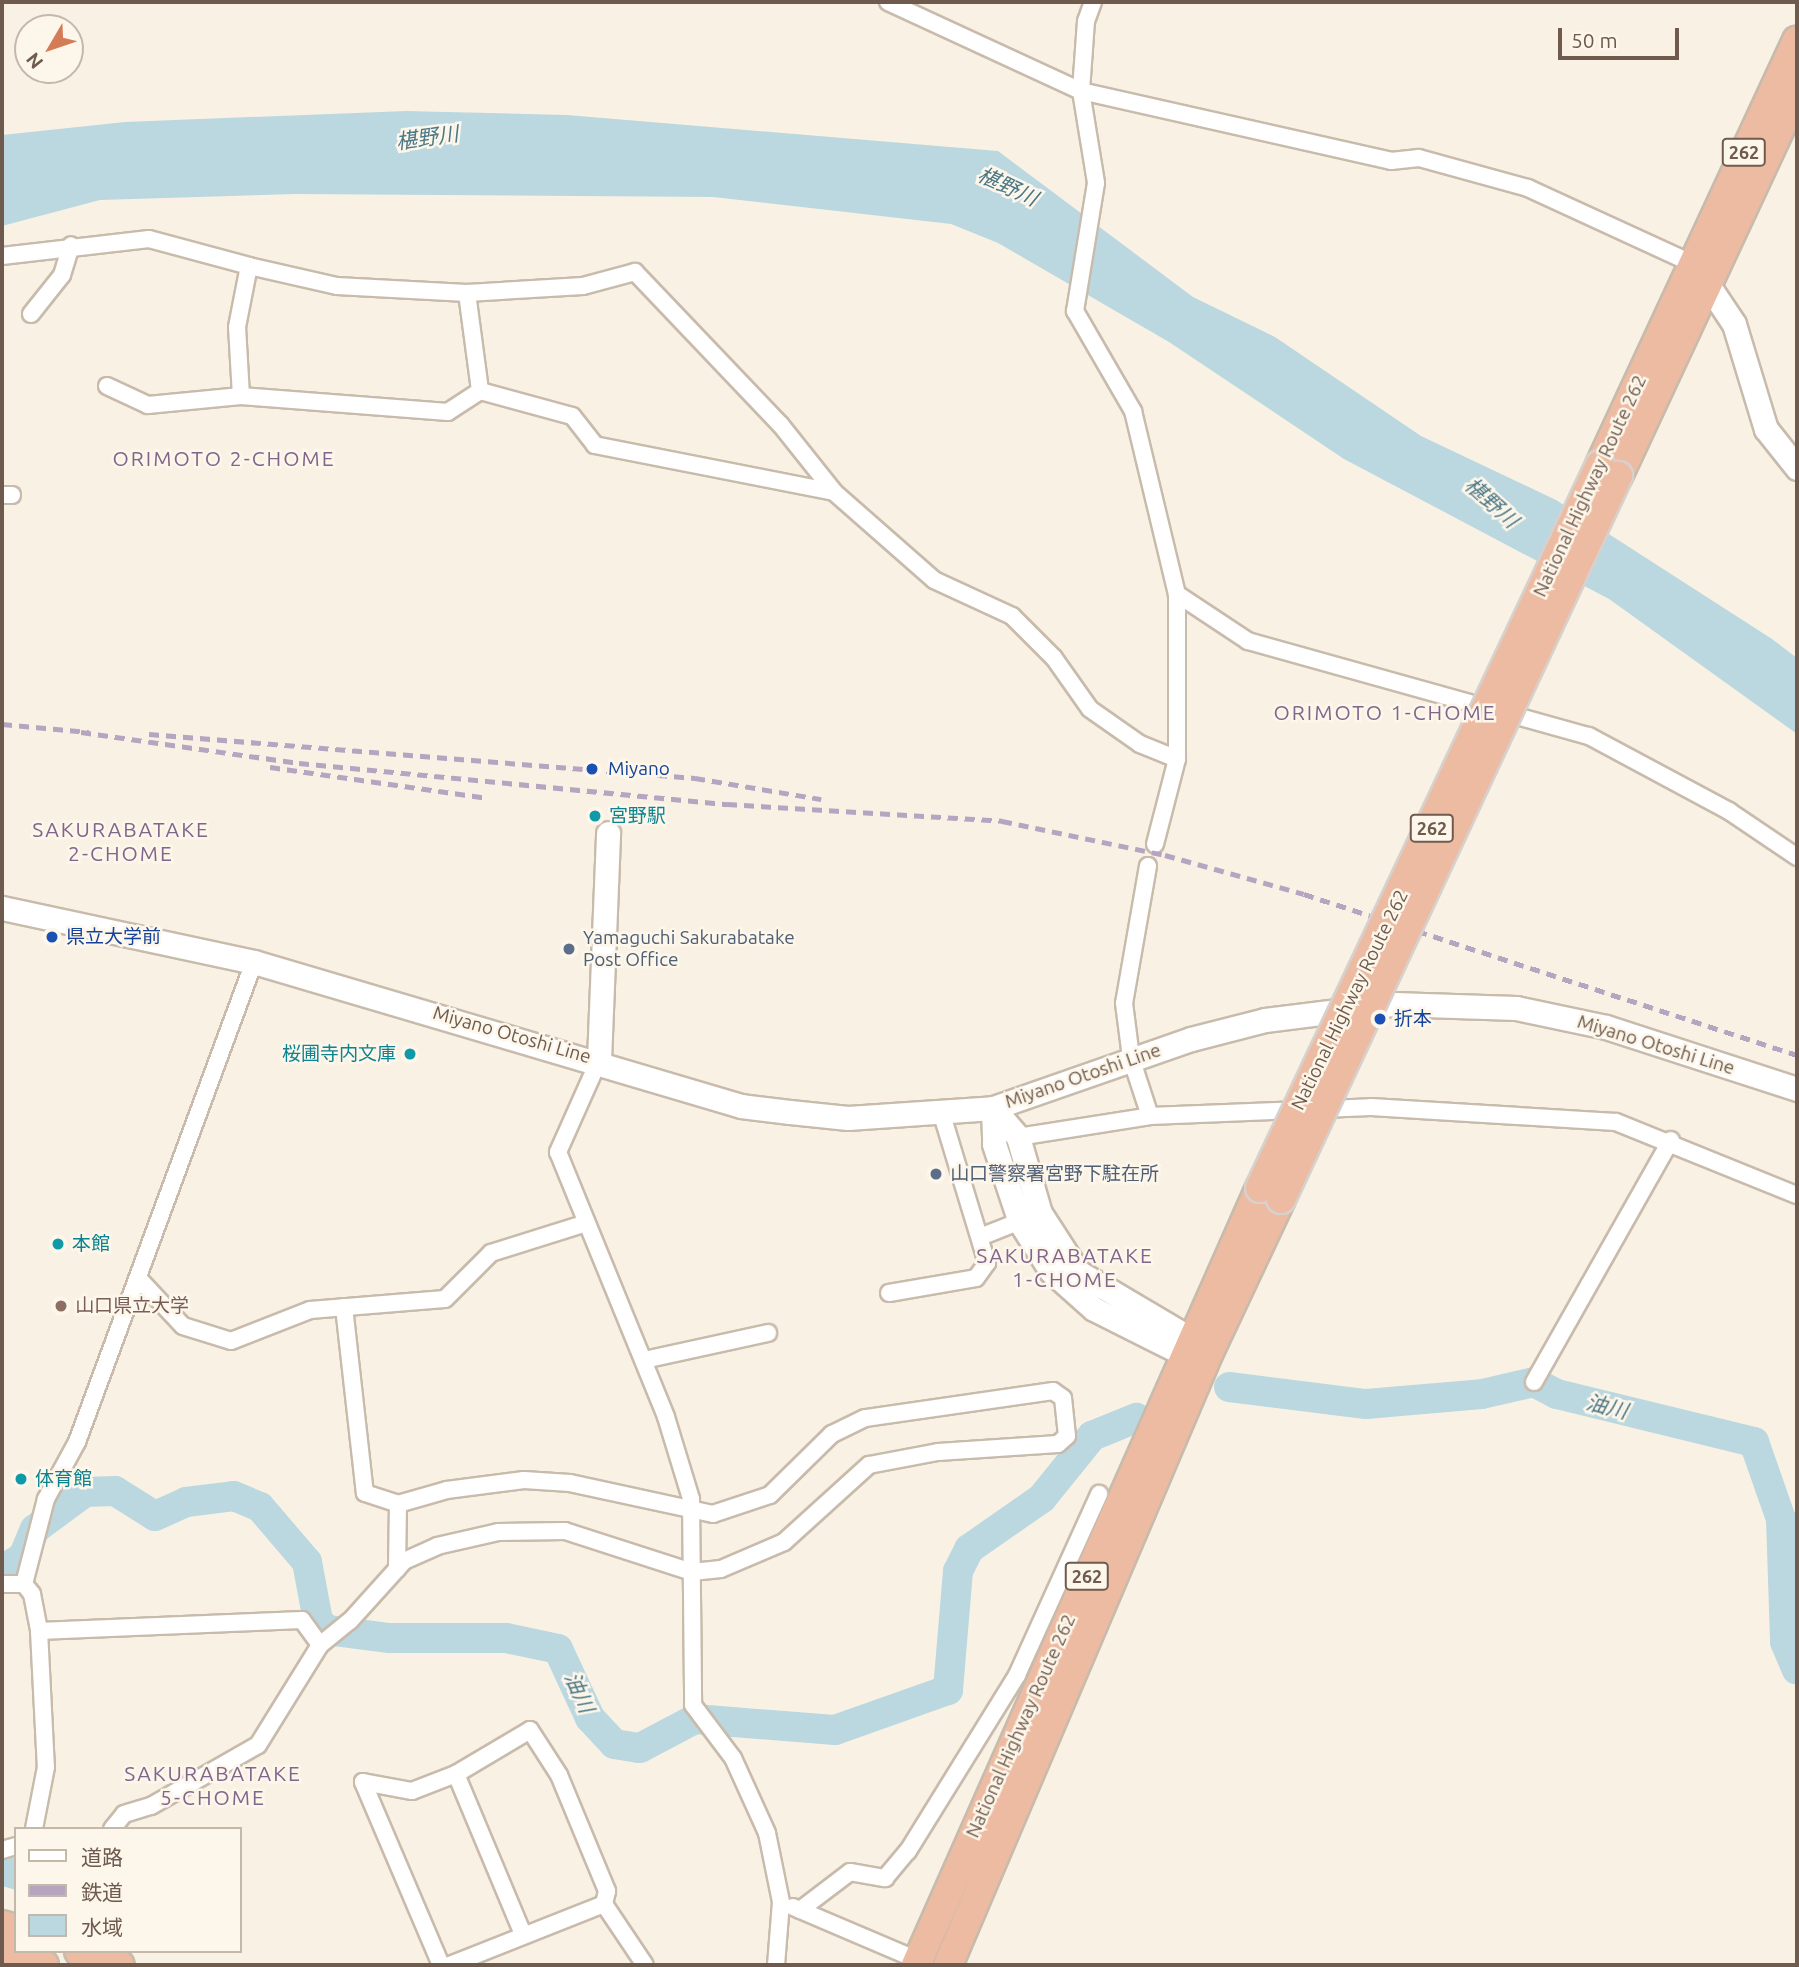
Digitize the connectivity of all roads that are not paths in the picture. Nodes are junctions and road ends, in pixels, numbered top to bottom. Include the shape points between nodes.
1 (888, 2) edge
2 (1093, 2) edge
3 (1797, 40) edge
4 (1081, 91) junction
5 (1797, 93) edge
6 (71, 245) junction
7 (2, 256) edge
8 (249, 266) junction
9 (1700, 273) junction
10 (467, 293) junction
11 (31, 314) dead end
12 (107, 386) dead end
13 (480, 391) junction
14 (241, 396) junction
15 (1797, 468) edge
16 (834, 492) junction
17 (1177, 594) junction
18 (1177, 759) junction
19 (608, 833) dead end
20 (1155, 844) dead end
21 (1797, 857) edge
22 (1148, 866) dead end
23 (2, 908) edge
24 (254, 962) junction
25 (1131, 1058) junction
26 (599, 1060) junction
27 (1797, 1089) edge
28 (993, 1108) junction
29 (942, 1115) junction
30 (1150, 1116) junction
31 (1018, 1138) junction
32 (1671, 1140) junction
33 (1797, 1195) edge
34 (1030, 1218) junction
35 (586, 1223) junction
36 (980, 1237) junction
37 (139, 1279) junction
38 (889, 1293) dead end
39 (344, 1307) junction
40 (768, 1333) dead end
41 (1195, 1347) junction
42 (643, 1360) junction
43 (1534, 1382) dead end
44 (1099, 1494) dead end
45 (398, 1504) junction
46 (691, 1511) junction
47 (397, 1569) junction
48 (692, 1572) junction
49 (2, 1584) edge
50 (24, 1584) junction
51 (39, 1631) junction
52 (320, 1645) junction
53 (456, 1774) junction
54 (34, 1827) edge
55 (114, 1827) edge
56 (781, 1902) junction
57 (604, 1904) junction
58 (800, 1910) junction
59 (523, 1934) junction
60 (2, 1952) edge
61 (922, 1964) edge
62 (44, 1965) edge
63 (441, 1965) edge
64 (450, 1965) edge
65 (645, 1965) edge
66 (776, 1965) edge
67 (948, 1965) edge

1 - 4 street
2 - 4 street via 1086,20
3 - 9 highway, National Highway Route 262 / 262
4 - 9 street via 1391,161 1419,158 1528,188
4 - 17 street via 1096,183 1075,311 1133,411
5 - 9 highway, National Highway Route 262 / 262
6 - 7 street
6 - 8 street via 149,239
6 - 11 street via 62,275
8 - 10 street via 337,286
8 - 14 street via 237,327
9 - 15 main road via 1734,324 1766,429
9 - 41 highway, National Highway Route 262 / 262, bridge
10 - 13 street
10 - 16 street via 583,286 635,272 780,424
12 - 14 street via 148,405
13 - 14 street via 449,412
13 - 16 street via 572,416 595,445
16 - 18 street via 934,580 1012,616 1054,658 1090,709 1140,744
17 - 18 street
17 - 21 street via 1248,641 1589,736 1729,811
18 - 20 street
19 - 26 main road
22 - 25 street via 1124,1003
23 - 24 main road, Miyano Otoshi Line
24 - 26 main road, Miyano Otoshi Line
24 - 37 street
25 - 27 main road, Miyano Otoshi Line via 1316,1012 1394,1004 1516,1007 1606,1027
25 - 28 main road, Miyano Otoshi Line
25 - 30 street
26 - 29 main road, Miyano Otoshi Line via 741,1106 848,1118
26 - 35 street via 558,1152
28 - 29 main road, Miyano Otoshi Line
28 - 31 main road
28 - 34 main road via 994,1143
29 - 36 street
30 - 31 street
30 - 32 street via 1371,1107 1616,1122
31 - 34 main road
32 - 33 street
32 - 43 street
34 - 36 street
34 - 41 main road via 1051,1272 1079,1297
35 - 39 street via 491,1253 445,1299
35 - 42 street
36 - 38 street via 987,1263 976,1278
37 - 39 street via 183,1326 208,1339 231,1341 310,1310
37 - 50 street via 77,1442 46,1499
39 - 45 street via 365,1493
40 - 42 street
41 - 61 highway, National Highway Route 262 / 262
41 - 67 highway, National Highway Route 262 / 262
42 - 46 street
44 - 58 street via 1017,1675 908,1850 885,1878 850,1871
45 - 46 street via 524,1480 570,1483
45 - 47 street
46 - 48 street
46 - 48 street via 713,1514 760,1501 832,1434 865,1418 1053,1391 1063,1398 1067,1436 1058,1444 938,1452 869,1465 784,1542 721,1569
47 - 48 street via 437,1546 498,1532 565,1531
47 - 52 street
48 - 56 street via 693,1705 733,1758 761,1821
49 - 50 street
50 - 51 street via 33,1594
51 - 52 street via 302,1620
51 - 54 street via 46,1767
52 - 55 street via 258,1745 151,1806 124,1814
53 - 57 street via 530,1730 559,1775 607,1891
53 - 59 street
53 - 63 street via 412,1791 363,1782
56 - 58 street
56 - 66 street
57 - 59 street
57 - 65 street
58 - 61 street
59 - 64 street
60 - 62 highway

